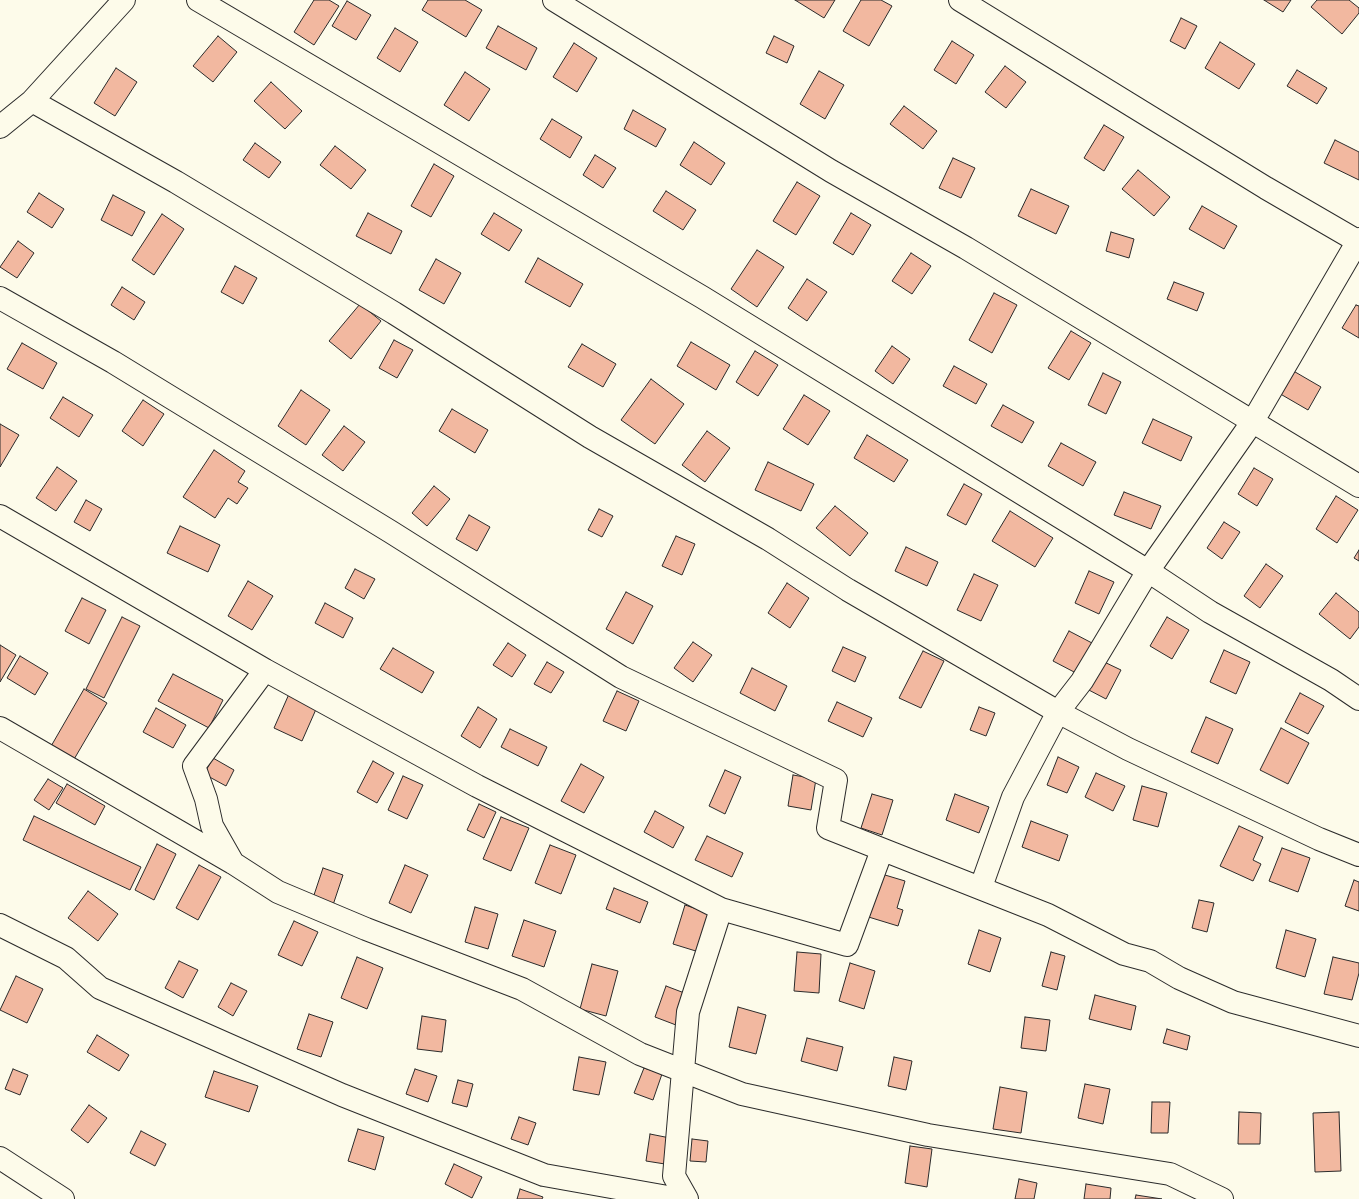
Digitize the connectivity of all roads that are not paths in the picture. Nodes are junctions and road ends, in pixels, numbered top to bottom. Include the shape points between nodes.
1 (124, 0) edge
2 (198, 0) edge
3 (554, 0) edge
4 (960, 0) edge
5 (32, 101) junction
6 (0, 127) edge
7 (1359, 241) edge
8 (0, 298) edge
9 (1253, 421) junction
10 (1359, 486) edge
11 (0, 516) edge
12 (1148, 571) junction
13 (265, 670) junction
14 (1359, 699) edge
15 (1058, 712) junction
16 (0, 728) edge
17 (882, 850) junction
18 (1359, 855) edge
19 (233, 863) junction
20 (981, 887) junction
21 (721, 909) junction
22 (0, 925) edge
23 (1359, 1036) edge
24 (684, 1072) junction
25 (0, 1158) edge
26 (63, 1199) edge
27 (679, 1199) edge
28 (686, 1199) edge
29 (1222, 1199) edge

1 - 5 street
2 - 12 street via 695,293
3 - 9 street via 831,171 966,248
4 - 7 street via 1260,184
5 - 6 street
5 - 15 street via 176,182 394,313 590,437 768,539 848,590
7 - 9 street
8 - 17 street via 114,362 621,677 836,780 828,828
9 - 10 street
9 - 12 street
11 - 13 street
12 - 14 street via 1210,612 1331,680
12 - 15 street via 1082,681
13 - 19 street via 194,766 206,799 212,826
13 - 21 street via 477,786
15 - 18 street via 1128,749 1319,839
15 - 20 street via 1013,797
16 - 19 street
17 - 20 street
17 - 21 street via 847,945
19 - 24 street via 278,892 522,989 640,1054
20 - 23 street via 1048,915 1124,954 1150,961 1179,978 1233,1002
21 - 24 street via 688,1012
22 - 27 street via 66,958 100,988 342,1095 544,1175
24 - 28 street via 674,1176
24 - 29 street via 742,1094 906,1130 1170,1174
25 - 26 street

